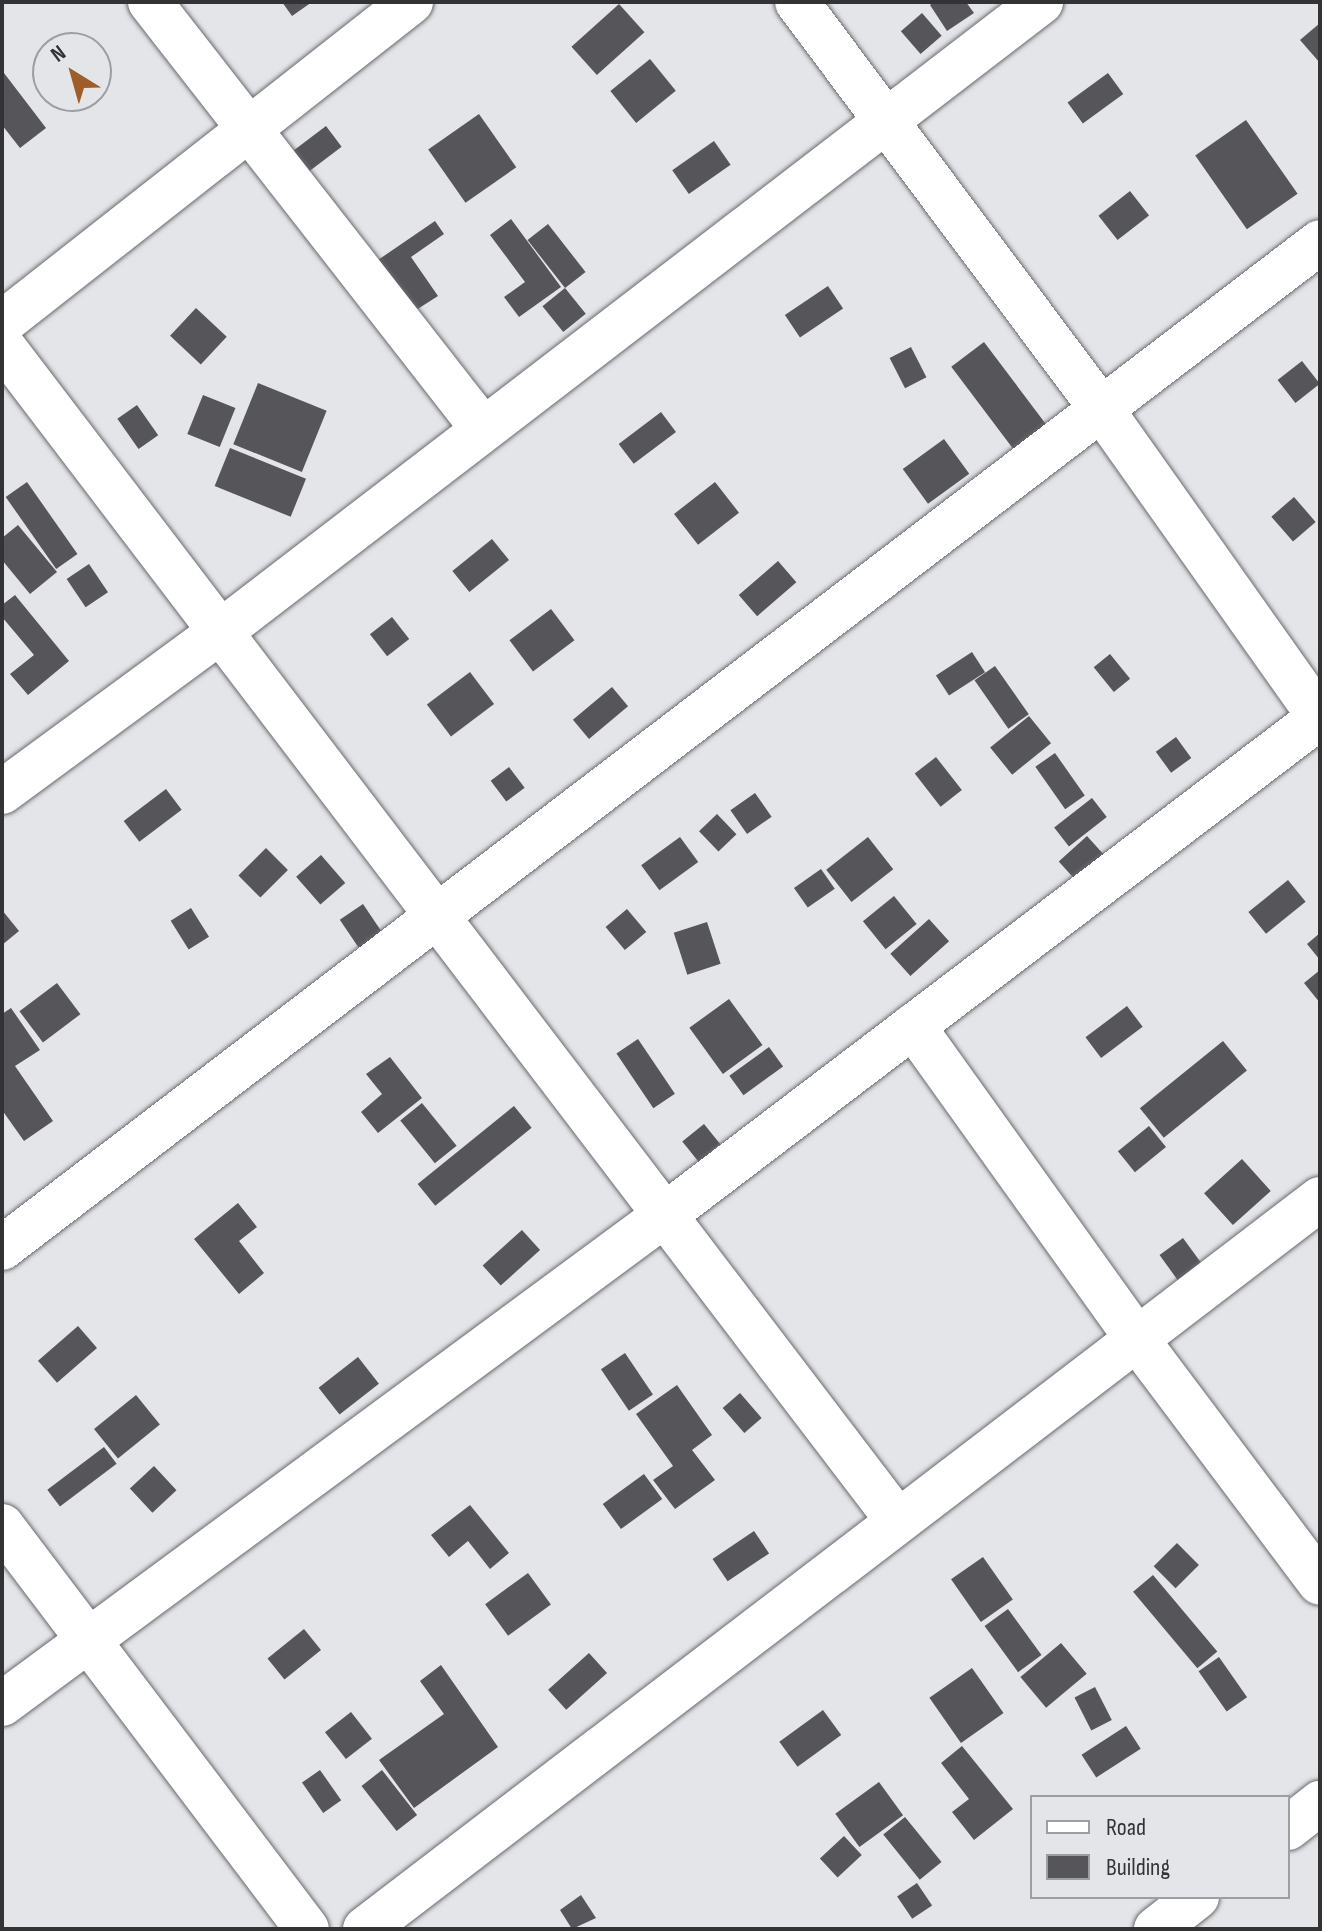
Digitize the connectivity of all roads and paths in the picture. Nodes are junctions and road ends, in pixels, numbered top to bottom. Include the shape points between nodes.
1 (150, 2) edge
2 (411, 2) edge
3 (797, 2) edge
4 (1041, 2) edge
5 (887, 124) junction
6 (247, 128) junction
7 (1320, 242) edge
8 (2, 323) edge
9 (2, 345) edge
10 (1100, 407) junction
11 (483, 429) junction
12 (220, 632) junction
13 (1320, 718) edge
14 (2, 792) edge
15 (435, 920) junction
16 (913, 1026) junction
17 (1320, 1199) edge
18 (662, 1217) junction
19 (2, 1248) edge
20 (1139, 1342) junction
21 (897, 1520) junction
22 (2, 1526) edge
23 (1320, 1583) edge
24 (89, 1637) junction
25 (2, 1704) edge
26 (1320, 1803) edge
27 (1290, 1826) edge
28 (1194, 1899) edge
29 (307, 1929) edge
30 (365, 1929) edge
31 (1156, 1929) edge

1 - 6 street
2 - 6 street
3 - 5 street
4 - 5 street
5 - 10 street
5 - 11 street
6 - 8 street
6 - 11 street
7 - 10 street
9 - 12 street
10 - 13 street
10 - 15 street
11 - 12 street
12 - 14 street
12 - 15 street
13 - 16 street
15 - 18 street
15 - 19 street
16 - 18 street
16 - 20 street
17 - 20 street
18 - 21 street
18 - 24 street
20 - 21 street
20 - 23 street
21 - 30 street
22 - 24 street
24 - 25 street
24 - 29 street
26 - 27 street
28 - 31 street

